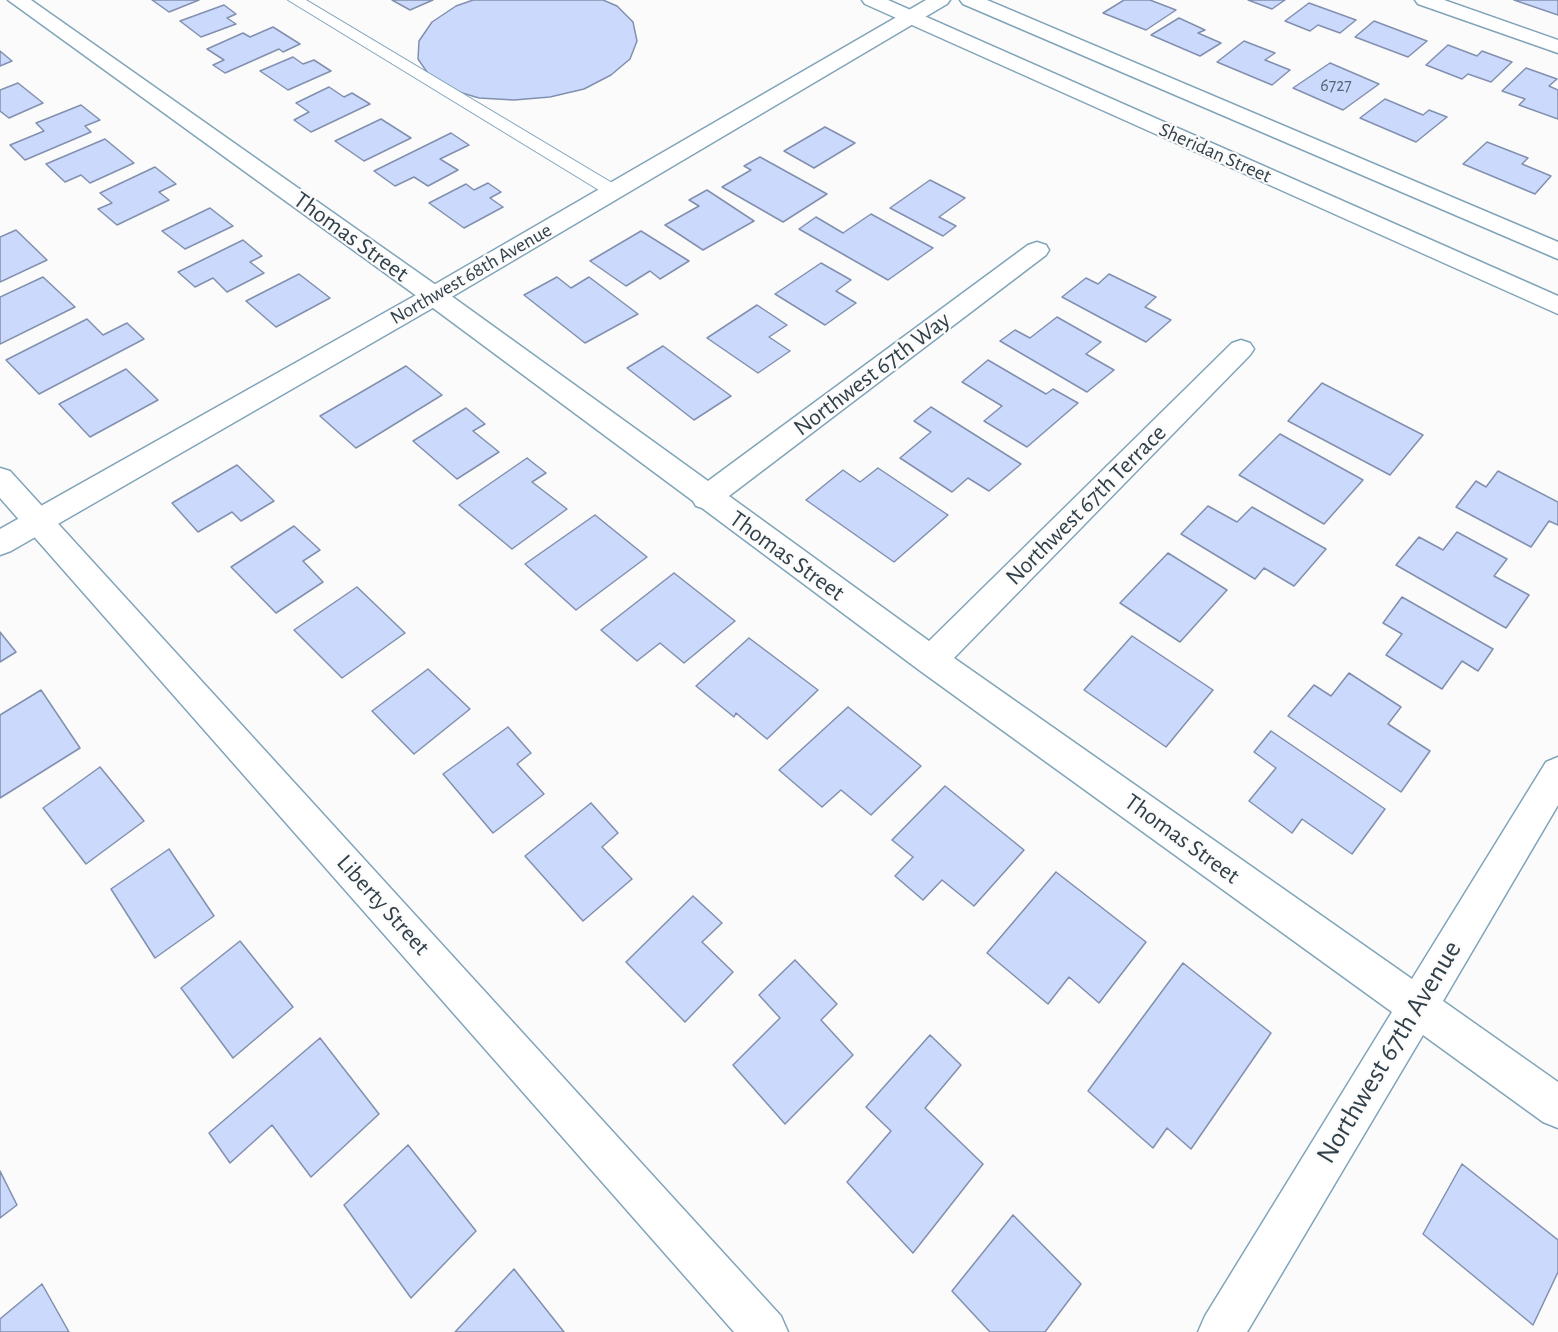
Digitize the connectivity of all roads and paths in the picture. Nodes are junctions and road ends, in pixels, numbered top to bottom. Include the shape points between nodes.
1 (18, 0) edge
2 (295, 0) edge
3 (872, 0) edge
4 (940, 0) edge
5 (970, 0) edge
6 (1425, 0) edge
7 (911, 17) junction
8 (1558, 47) edge
9 (613, 191) junction
10 (1037, 250) dead end
11 (1558, 251) edge
12 (434, 296) junction
13 (1558, 306) edge
14 (1241, 349) dead end
15 (0, 479) edge
16 (706, 498) junction
17 (39, 521) junction
18 (0, 543) edge
19 (931, 660) junction
20 (1558, 773) edge
21 (1416, 1007) junction
22 (1558, 1107) edge
23 (765, 1332) edge
24 (1221, 1332) edge

1 - 12 street, Thomas Street
2 - 9 lane
3 - 7 street, Sheridan Street
4 - 7 street, Northwest 68th Avenue
5 - 11 street, Sheridan Street
6 - 8 street
7 - 9 street, Northwest 68th Avenue
7 - 13 street, Sheridan Street
9 - 12 street, Northwest 68th Avenue
10 - 16 street, Northwest 67th Way
12 - 16 street, Thomas Street
12 - 17 street, Northwest 68th Avenue
14 - 19 street, Northwest 67th Terrace
15 - 17 street, Liberty Street
16 - 19 street, Thomas Street
17 - 18 street, Northwest 68th Avenue
17 - 23 street, Liberty Street
19 - 21 street, Thomas Street
20 - 21 street, Northwest 67th Avenue
21 - 22 street, Thomas Street
21 - 24 street, Northwest 67th Avenue

